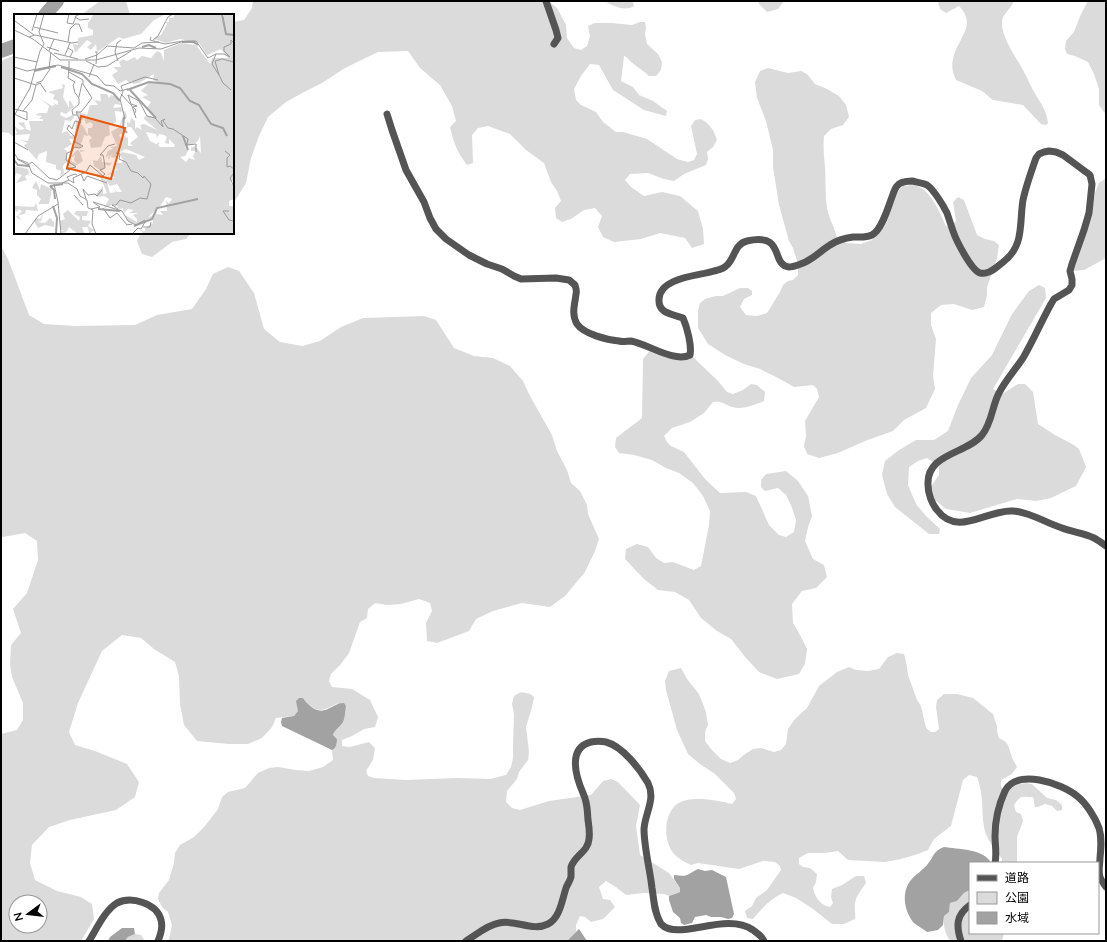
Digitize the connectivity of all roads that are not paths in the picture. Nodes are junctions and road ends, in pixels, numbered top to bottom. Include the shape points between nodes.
1 (546, 1) edge
2 (554, 44) dead end
3 (387, 114) dead end
4 (1106, 546) edge
5 (995, 862) edge
6 (1099, 870) edge
7 (1099, 870) edge
8 (1106, 887) edge
9 (969, 907) edge
10 (89, 941) edge
11 (158, 941) edge
12 (466, 941) edge
13 (764, 941) edge
14 (961, 941) edge

1 - 2 street via 558,38
3 - 4 street via 406,170 436,229 446,239 469,255 522,279 569,280 575,285 574,314 581,328 600,337 632,342 676,357 690,355 686,323 683,318 662,310 659,299 661,292 669,284 689,276 709,273 726,266 735,250 746,241 762,240 774,245 782,265 792,267 802,264 837,242 876,232 897,186 908,181 927,185 933,191 947,213 964,253 977,271 990,272 1012,254 1019,240 1022,206 1036,158 1039,154 1049,151 1062,155 1090,175 1092,184 1090,213 1070,271 1072,285 1051,304 1023,357 999,393 982,435 975,442 950,454 935,465 927,480 928,489 934,506 942,517 949,521 963,522 1004,511 1014,511 1093,537
5 - 7 street via 996,822 1005,792 1014,782 1025,779 1039,780 1067,789 1078,796 1094,817 1100,830
6 - 8 street
9 - 14 street via 959,916
10 - 11 street via 108,911 118,902 125,900 146,904 155,909 161,918 162,926
12 - 13 street via 500,923 535,927 553,921 557,915 571,876 571,868 587,848 589,841 587,802 577,777 576,759 581,746 596,741 607,742 626,754 649,785 651,802 644,829 654,904 661,924 675,933 686,933 718,925 748,926

